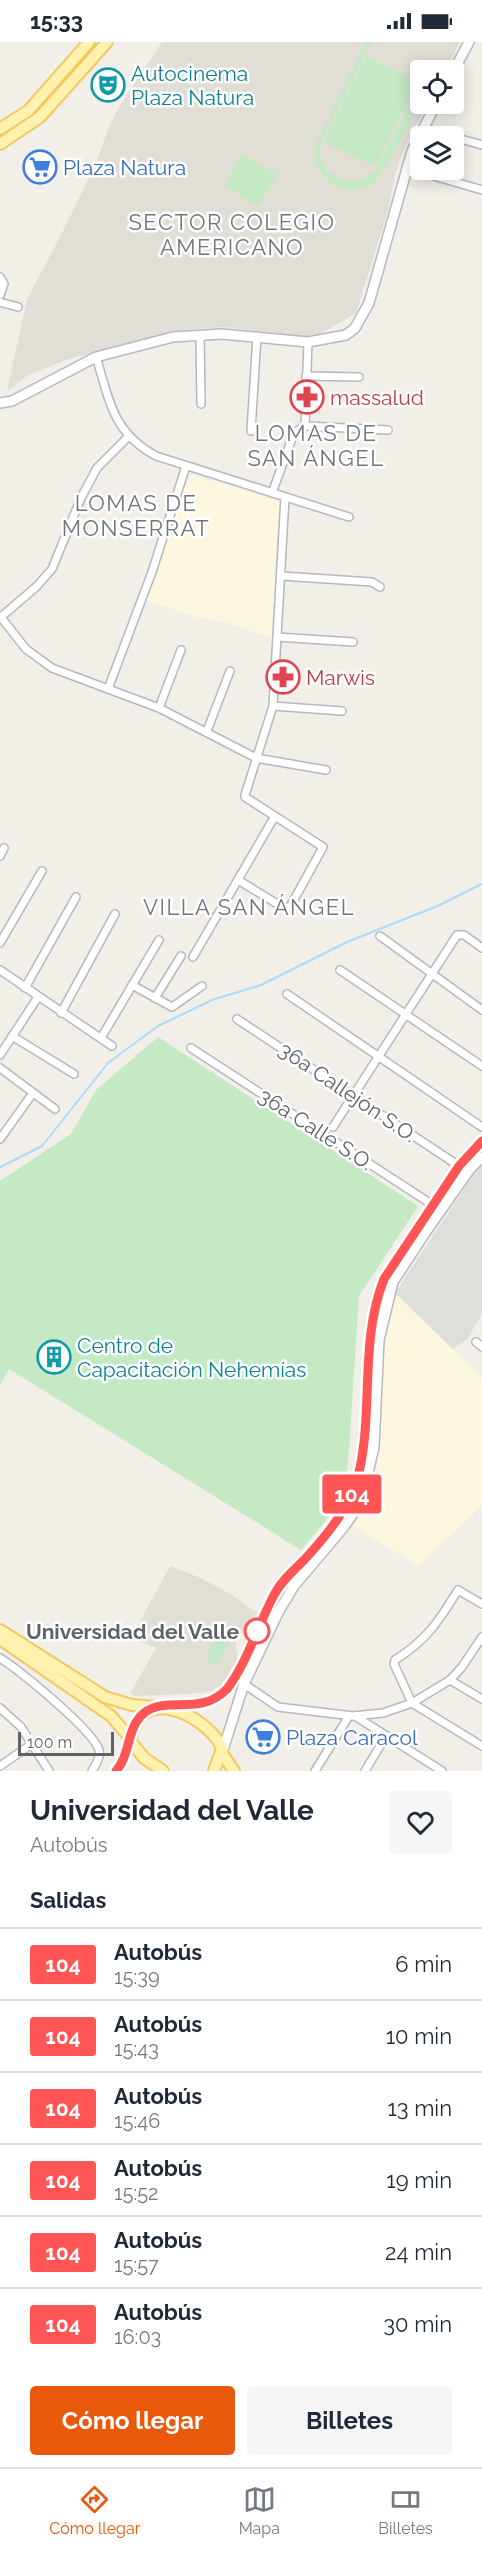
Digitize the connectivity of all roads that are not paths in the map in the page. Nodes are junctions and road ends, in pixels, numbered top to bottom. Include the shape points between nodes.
1 (89, 42) edge
2 (107, 42) edge
3 (469, 42) edge
4 (459, 60) edge
5 (0, 129) edge
6 (464, 140) edge
7 (0, 144) edge
8 (482, 145) edge
9 (410, 159) edge
10 (406, 168) junction
11 (482, 190) edge
12 (0, 277) edge
13 (0, 295) edge
14 (0, 302) edge
15 (18, 307) dead end
16 (200, 336) junction
17 (257, 336) junction
18 (308, 342) junction
19 (96, 357) junction
20 (306, 376) junction
21 (359, 377) dead end
22 (1, 403) edge
23 (201, 404) dead end
24 (0, 413) edge
25 (305, 426) junction
26 (388, 430) dead end
27 (251, 431) dead end
28 (128, 437) junction
29 (186, 466) junction
30 (272, 493) junction
31 (285, 497) junction
32 (350, 517) dead end
33 (282, 576) junction
34 (380, 587) dead end
35 (0, 617) edge
36 (277, 637) junction
37 (353, 642) dead end
38 (181, 650) dead end
39 (230, 671) dead end
40 (108, 689) junction
41 (273, 706) junction
42 (159, 708) junction
43 (342, 711) dead end
44 (207, 731) junction
45 (256, 758) junction
46 (326, 770) dead end
47 (275, 816) junction
48 (4, 848) dead end
49 (0, 856) edge
50 (42, 871) dead end
51 (238, 880) junction
52 (76, 897) dead end
53 (115, 914) dead end
54 (380, 936) dead end
55 (159, 940) dead end
56 (0, 943) edge
57 (482, 948) edge
58 (181, 956) dead end
59 (193, 957) dead end
60 (340, 970) dead end
61 (1, 972) edge
62 (431, 974) junction
63 (132, 985) junction
64 (202, 986) dead end
65 (25, 987) junction
66 (287, 994) dead end
67 (38, 997) junction
68 (155, 998) junction
69 (482, 1010) edge
70 (61, 1012) junction
71 (406, 1014) junction
72 (237, 1019) dead end
73 (12, 1036) junction
74 (101, 1038) junction
75 (112, 1046) dead end
76 (191, 1048) dead end
77 (0, 1055) edge
78 (377, 1056) junction
79 (482, 1066) edge
80 (0, 1068) edge
81 (74, 1074) dead end
82 (33, 1093) junction
83 (351, 1095) junction
84 (55, 1109) dead end
85 (333, 1127) dead end
86 (482, 1127) edge
87 (0, 1139) edge
88 (482, 1141) edge
89 (482, 1157) edge
90 (459, 1166) junction
91 (437, 1208) junction
92 (367, 1380) junction
93 (376, 1408) junction
94 (363, 1438) junction
95 (482, 1604) edge
96 (0, 1630) edge
97 (482, 1637) edge
98 (0, 1639) edge
99 (479, 1649) edge
100 (0, 1658) edge
101 (450, 1680) junction
102 (244, 1684) junction
103 (482, 1699) edge
104 (412, 1703) junction
105 (159, 1707) junction
106 (0, 1708) edge
107 (352, 1716) junction
108 (366, 1719) junction
109 (386, 1736) junction
110 (130, 1738) junction
111 (32, 1744) junction
112 (482, 1746) edge
113 (222, 1753) junction
114 (0, 1766) edge
115 (49, 1771) edge
116 (92, 1771) edge
117 (116, 1771) edge
118 (163, 1771) edge
119 (214, 1771) edge
120 (234, 1771) edge
121 (315, 1771) edge
122 (365, 1771) edge
123 (442, 1771) edge

1 - 5 main road via 35,104
2 - 7 main road via 40,117
3 - 4 main road
6 - 8 street
9 - 10 main road
10 - 11 street
10 - 18 main road via 363,315 346,335
12 - 13 street via 4,284
14 - 15 street
16 - 17 main road
16 - 19 main road via 173,337
16 - 23 street
17 - 18 main road
17 - 27 street
18 - 20 street
19 - 22 main road
19 - 28 street via 117,422
20 - 21 street
20 - 25 street
22 - 24 street
25 - 26 street
25 - 30 street via 294,433
28 - 29 street via 156,456
28 - 35 street via 97,468 52,569
29 - 30 street
29 - 40 street
30 - 31 street
31 - 32 street
31 - 33 street
33 - 34 street via 372,582
33 - 36 street
35 - 40 street via 38,659
36 - 37 street
36 - 41 street
38 - 42 street
39 - 44 street
40 - 42 street
41 - 43 street
41 - 45 street
42 - 44 street
44 - 45 street
45 - 46 street
45 - 47 street via 245,797
47 - 51 street
47 - 51 street via 323,845 291,905 284,908
48 - 49 street
50 - 56 street
51 - 59 street
52 - 65 street
53 - 70 street
54 - 62 street
55 - 63 street
57 - 62 street via 459,934
58 - 68 street
60 - 71 street
61 - 65 street
62 - 69 street
62 - 71 street
63 - 68 street
63 - 74 street
64 - 68 street via 172,1007
65 - 67 street
66 - 78 street
67 - 70 street
67 - 73 street
70 - 74 street
71 - 78 street
71 - 79 street
72 - 83 street, 36a Callejón S.O.
73 - 77 street
73 - 81 street
74 - 75 street
76 - 91 street, 36a Calle S.O.
78 - 83 street
78 - 86 street
80 - 82 street
82 - 84 street
82 - 87 street
83 - 85 street
83 - 90 street, 36a Callejón S.O.
88 - 90 main road
89 - 91 main road
90 - 91 main road
91 - 92 main road via 384,1279 369,1336
91 - 93 main road via 393,1282 379,1340
92 - 93 main road via 369,1402
92 - 94 main road
93 - 94 main road via 368,1417
93 - 102 main road via 374,1447 364,1491 353,1514 294,1586
94 - 105 main road via 355,1488 345,1509 282,1583 227,1689 217,1699 204,1703
95 - 104 street via 458,1590 426,1637 395,1661
96 - 105 main road via 105,1697
97 - 99 street
98 - 110 main road via 111,1716
99 - 101 street
100 - 116 street via 91,1736 99,1749
101 - 103 street
101 - 104 street
102 - 107 street via 278,1707
102 - 113 main road
104 - 108 street
104 - 112 street
105 - 110 main road via 139,1718
105 - 113 main road via 180,1712 211,1731
106 - 111 street via 21,1727
107 - 108 street
107 - 121 street
108 - 109 street
109 - 122 street
109 - 123 street
110 - 117 main road
110 - 118 main road via 138,1753
111 - 114 street
111 - 115 street
113 - 119 main road
113 - 120 main road

